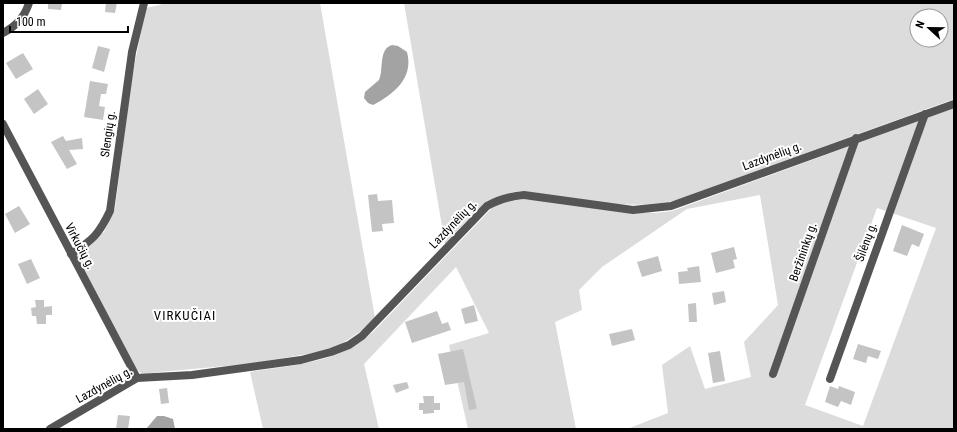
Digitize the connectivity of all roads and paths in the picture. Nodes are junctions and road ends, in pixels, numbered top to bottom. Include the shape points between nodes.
1 (29, 3) edge
2 (144, 3) edge
3 (3, 33) edge
4 (954, 104) edge
5 (925, 114) junction
6 (3, 124) edge
7 (856, 138) junction
8 (71, 254) junction
9 (773, 374) dead end
10 (137, 378) junction
11 (830, 379) dead end
12 (50, 429) edge

1 - 3 street via 23,18
2 - 8 street, Slengių g. via 132,52 110,210 101,230 87,244
4 - 5 street, Lazdynėlių g.
5 - 7 street, Lazdynėlių g.
5 - 11 street, Šilėnų g.
6 - 8 street, Virkučių g.
7 - 9 street, Beržininkų g.
7 - 10 street, Lazdynėlių g. via 671,206 633,210 524,195 498,200 486,206 362,336 349,345 285,363 192,375
8 - 10 street, Virkučių g.
10 - 12 street, Lazdynėlių g.

